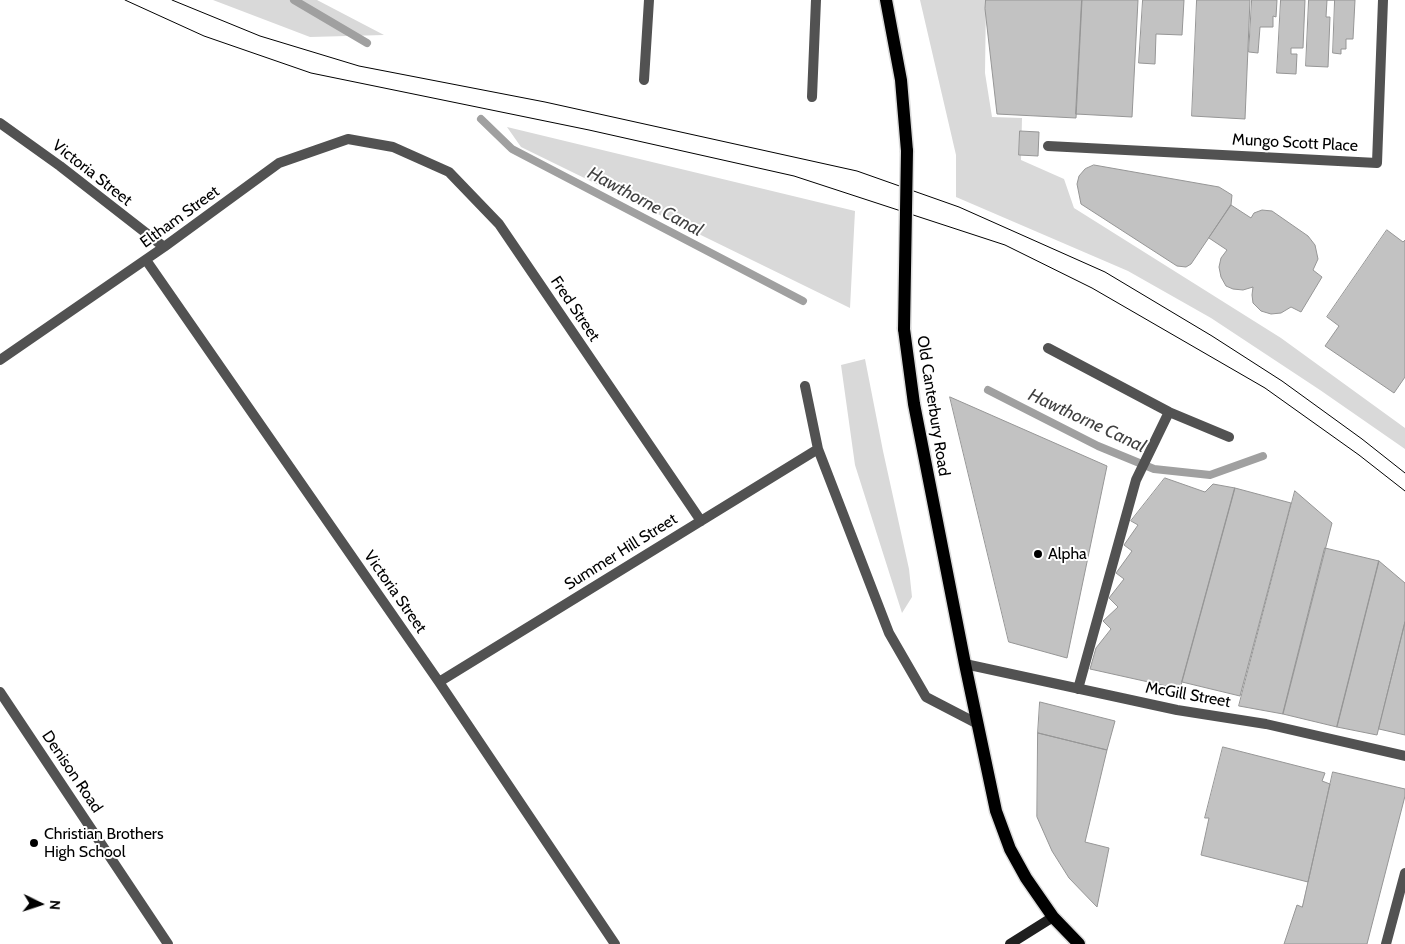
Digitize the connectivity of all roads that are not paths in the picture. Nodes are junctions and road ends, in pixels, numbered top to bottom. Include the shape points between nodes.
1 (649, 0) edge
2 (816, 0) edge
3 (886, 0) edge
4 (1383, 0) edge
5 (644, 80) dead end
6 (812, 97) dead end
7 (0, 123) edge
8 (1048, 146) dead end
9 (393, 148) joint
10 (164, 247) junction
11 (146, 260) junction
12 (1048, 348) dead end
13 (0, 360) edge
14 (805, 386) dead end
15 (1169, 412) junction
16 (1230, 436) dead end
17 (818, 448) junction
18 (701, 521) junction
19 (964, 664) junction
20 (439, 682) junction
21 (1078, 689) junction
22 (0, 692) edge
23 (978, 724) junction
24 (1405, 756) edge
25 (1405, 872) edge
26 (1053, 917) junction
27 (168, 944) edge
28 (616, 944) edge
29 (1010, 944) edge
30 (1079, 944) edge
31 (1386, 944) edge

1 - 5 street
2 - 6 street
3 - 19 main road, Old Canterbury Road, bridge via 901,80 907,150 904,329 914,404
4 - 8 street, Mungo Scott Place via 1377,163
7 - 10 street, Victoria Street
9 - 10 street, Eltham Street via 348,139 279,163
9 - 18 street, Fred Street via 448,172 499,224
10 - 11 street, Eltham Street
11 - 13 street, Eltham Street
11 - 20 street, Victoria Street
12 - 15 street
14 - 17 street
15 - 16 street
15 - 21 street via 1136,480
17 - 18 street, Summer Hill Street
17 - 23 street via 889,633 926,697
18 - 20 street, Summer Hill Street
19 - 21 street, McGill Street
19 - 23 main road, Old Canterbury Road
20 - 28 street, Victoria Street
21 - 24 street, McGill Street via 1177,710 1266,724
22 - 27 street, Denison Road
23 - 26 main road, Old Canterbury Road via 996,811 1010,849
25 - 31 street
26 - 29 main road
26 - 30 main road, Old Canterbury Road

